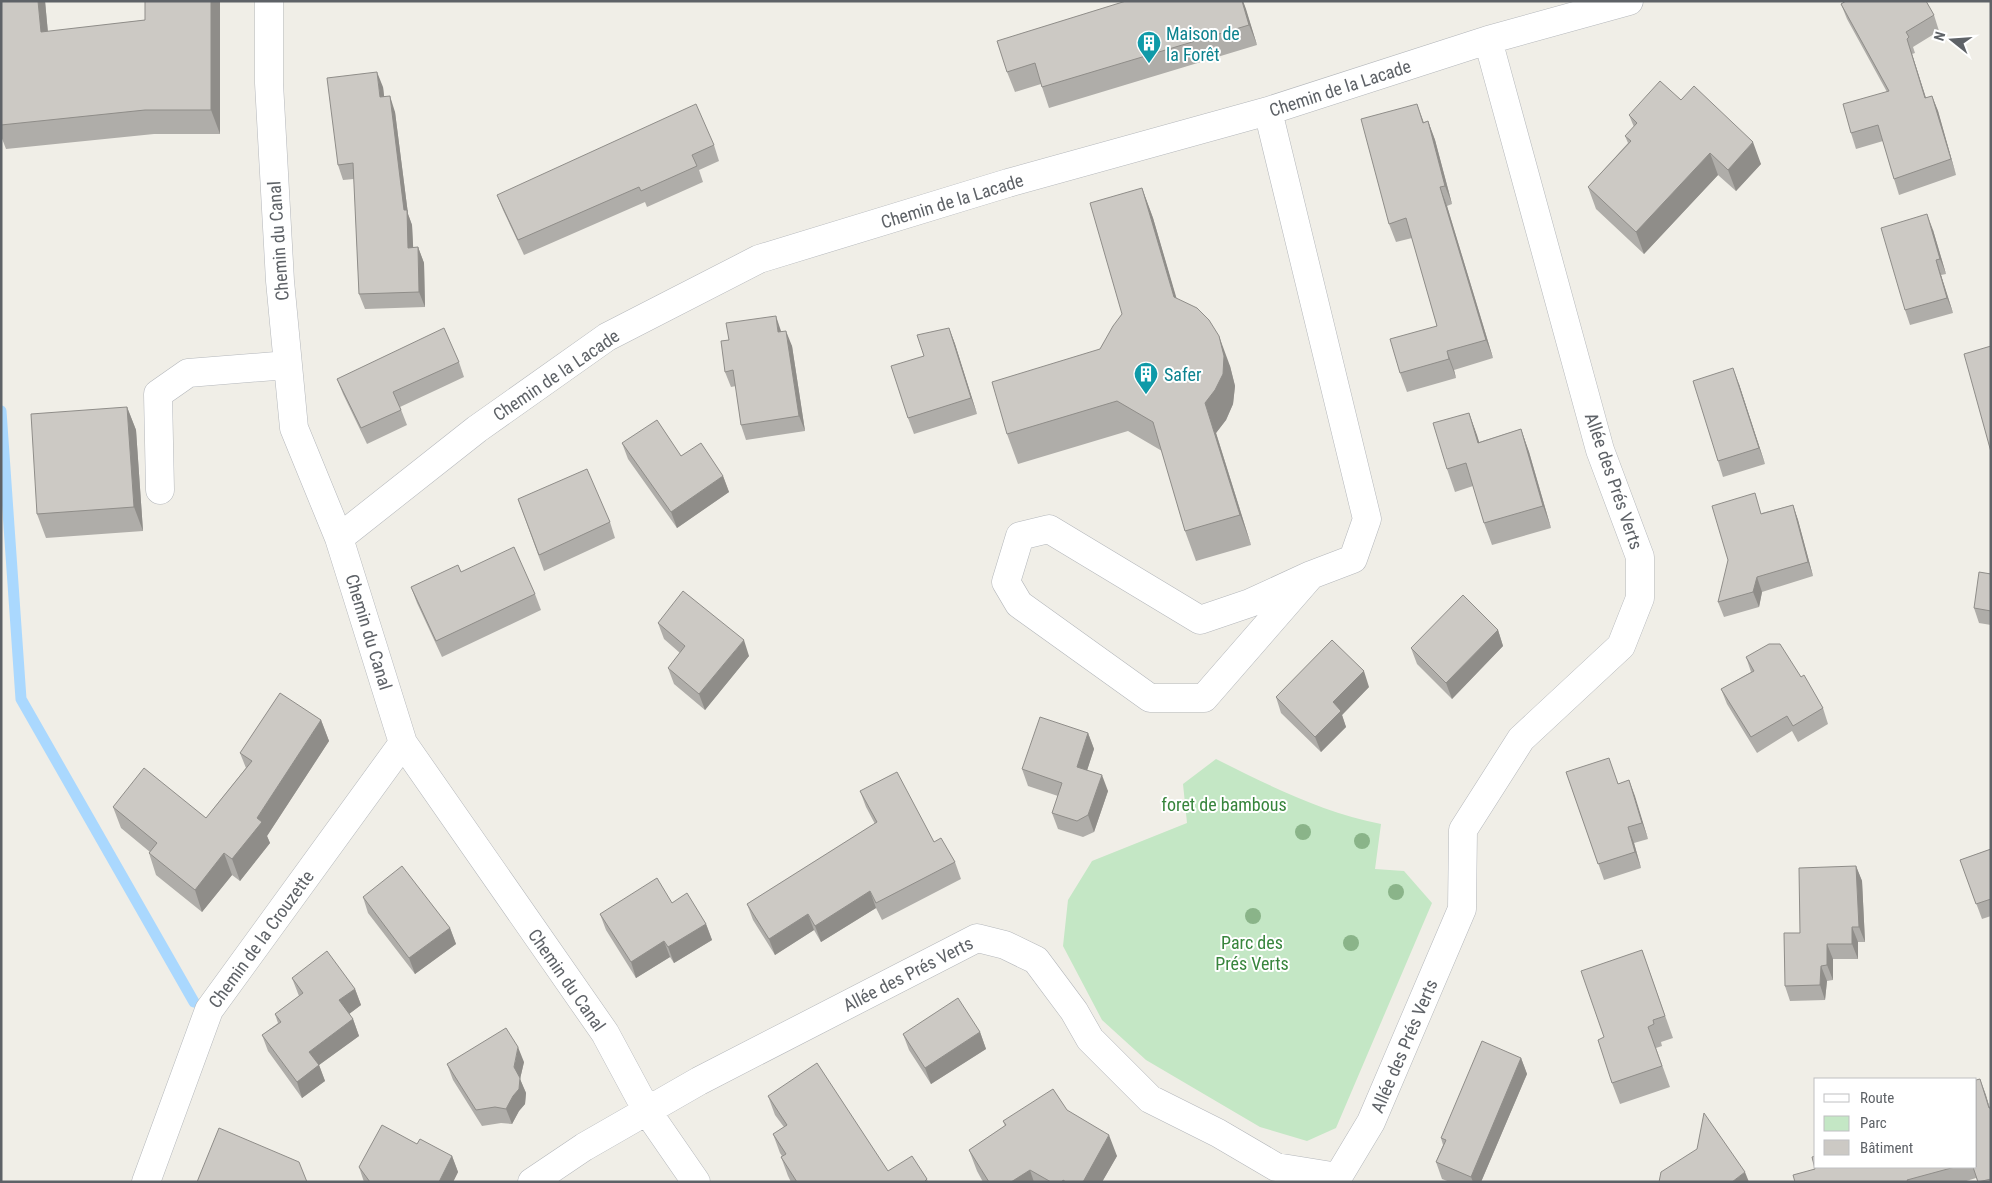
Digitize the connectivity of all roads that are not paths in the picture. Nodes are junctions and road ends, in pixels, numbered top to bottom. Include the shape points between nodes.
1 (269, 1) edge
2 (1629, 1) edge
3 (1488, 40) junction
4 (1268, 111) junction
5 (288, 365) junction
6 (160, 490) dead end
7 (340, 538) junction
8 (1311, 575) junction
9 (403, 743) junction
10 (647, 1111) junction
11 (1339, 1179) edge
12 (146, 1182) edge
13 (532, 1182) edge
14 (696, 1182) edge

1 - 5 street, Chemin du Canal via 269,93
2 - 3 street, Chemin de la Lacade
3 - 4 street, Chemin de la Lacade
3 - 11 street, Allée des Prés Verts via 1600,450 1640,557 1640,598 1621,646 1521,739 1463,830 1462,909 1371,1122
4 - 7 street, Chemin de la Lacade via 759,259 607,337 477,429
4 - 8 street via 1367,519 1353,559
5 - 6 street via 188,373 158,394
5 - 7 street, Chemin du Canal via 294,428
7 - 9 street, Chemin du Canal
8 - 8 street via 1250,603 1200,620 1048,529 1020,536 1006,582 1019,604 1150,698 1204,698
9 - 10 street, Chemin du Canal via 604,1033
9 - 12 street, Chemin de la Crouzette via 209,1010
10 - 11 street, Allée des Prés Verts via 977,938 1005,945 1036,960 1074,1011 1090,1039 1150,1099 1276,1167
10 - 13 street, Allée des Prés Verts
10 - 14 street, Chemin du Canal

